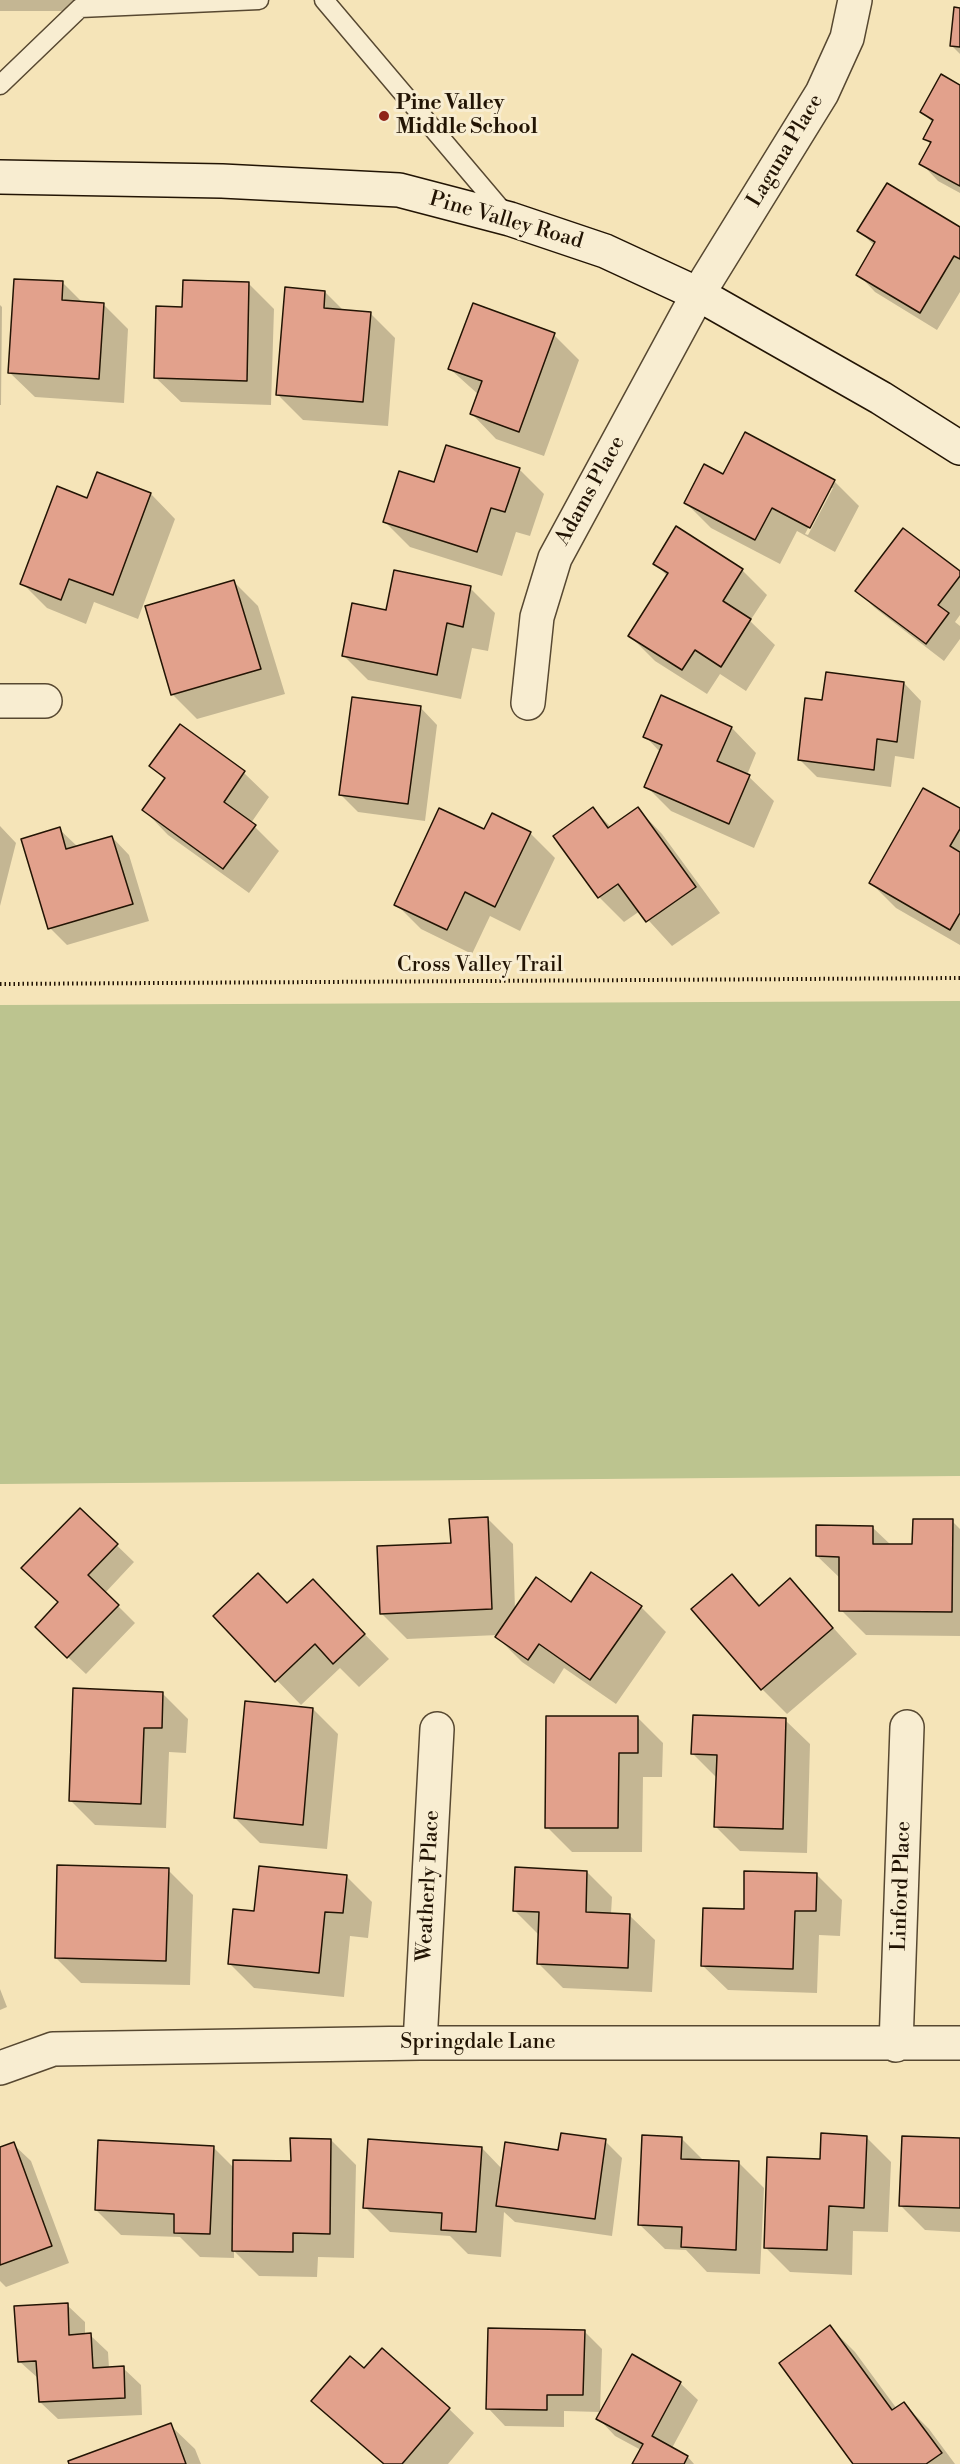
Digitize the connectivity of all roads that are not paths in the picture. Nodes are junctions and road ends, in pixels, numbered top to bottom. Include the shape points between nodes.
1 (259, 0) edge
2 (324, 0) edge
3 (855, 0) edge
4 (0, 86) edge
5 (0, 177) edge
6 (510, 219) junction
7 (698, 294) junction
8 (960, 448) edge
9 (0, 701) edge
10 (45, 701) dead end
11 (528, 703) dead end
12 (908, 1727) dead end
13 (437, 1729) dead end
14 (420, 2043) junction
15 (960, 2043) edge
16 (896, 2044) junction
17 (0, 2068) edge

1 - 4 lane via 80,8
2 - 6 lane
3 - 7 street, Laguna Place via 847,38 822,93
5 - 6 street, Pine Valley Road via 222,181 399,190
6 - 7 street, Pine Valley Road via 605,251
7 - 8 street, Pine Valley Road via 881,398
7 - 11 street, Adams Place via 555,558 537,617
9 - 10 street
12 - 16 street, Linford Place
13 - 14 street, Weatherly Place
14 - 16 street, Springdale Lane
14 - 17 street, Springdale Lane via 53,2049
15 - 16 street, Springdale Lane

